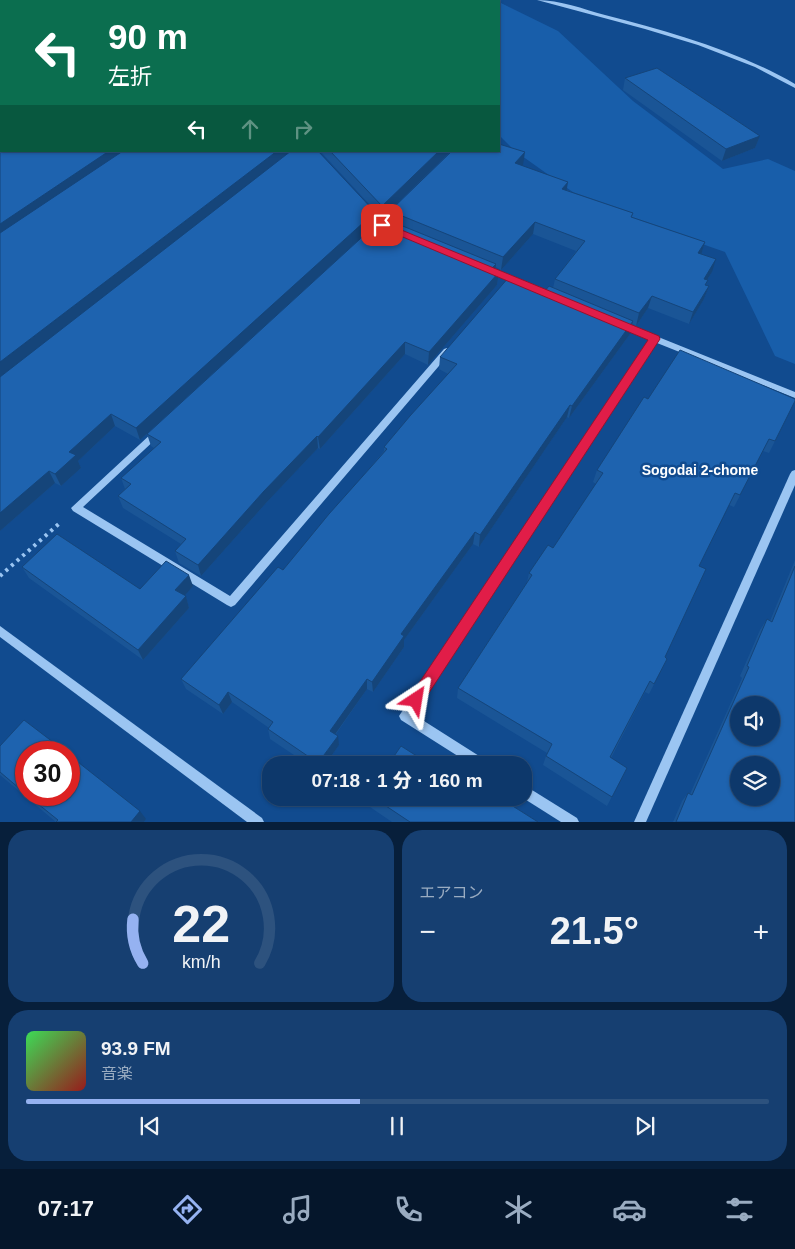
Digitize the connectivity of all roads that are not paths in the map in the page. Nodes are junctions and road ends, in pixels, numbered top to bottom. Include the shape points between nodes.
1 (540, 0) edge
2 (795, 86) edge
3 (482, 267) edge
4 (510, 278) junction
5 (503, 286) edge
6 (528, 286) edge
7 (610, 320) edge
8 (655, 339) junction
9 (451, 346) edge
10 (795, 395) edge
11 (163, 427) edge
12 (795, 474) edge
13 (0, 631) edge
14 (469, 756) edge
15 (532, 796) edge
16 (258, 822) edge
17 (572, 822) edge
18 (640, 822) edge

1 - 2 street via 611,17 753,63
3 - 4 street
4 - 5 street
4 - 6 street
7 - 8 street
8 - 10 street
8 - 14 street via 405,716
9 - 11 street via 231,602 76,508
12 - 18 street
13 - 16 street
15 - 17 street

